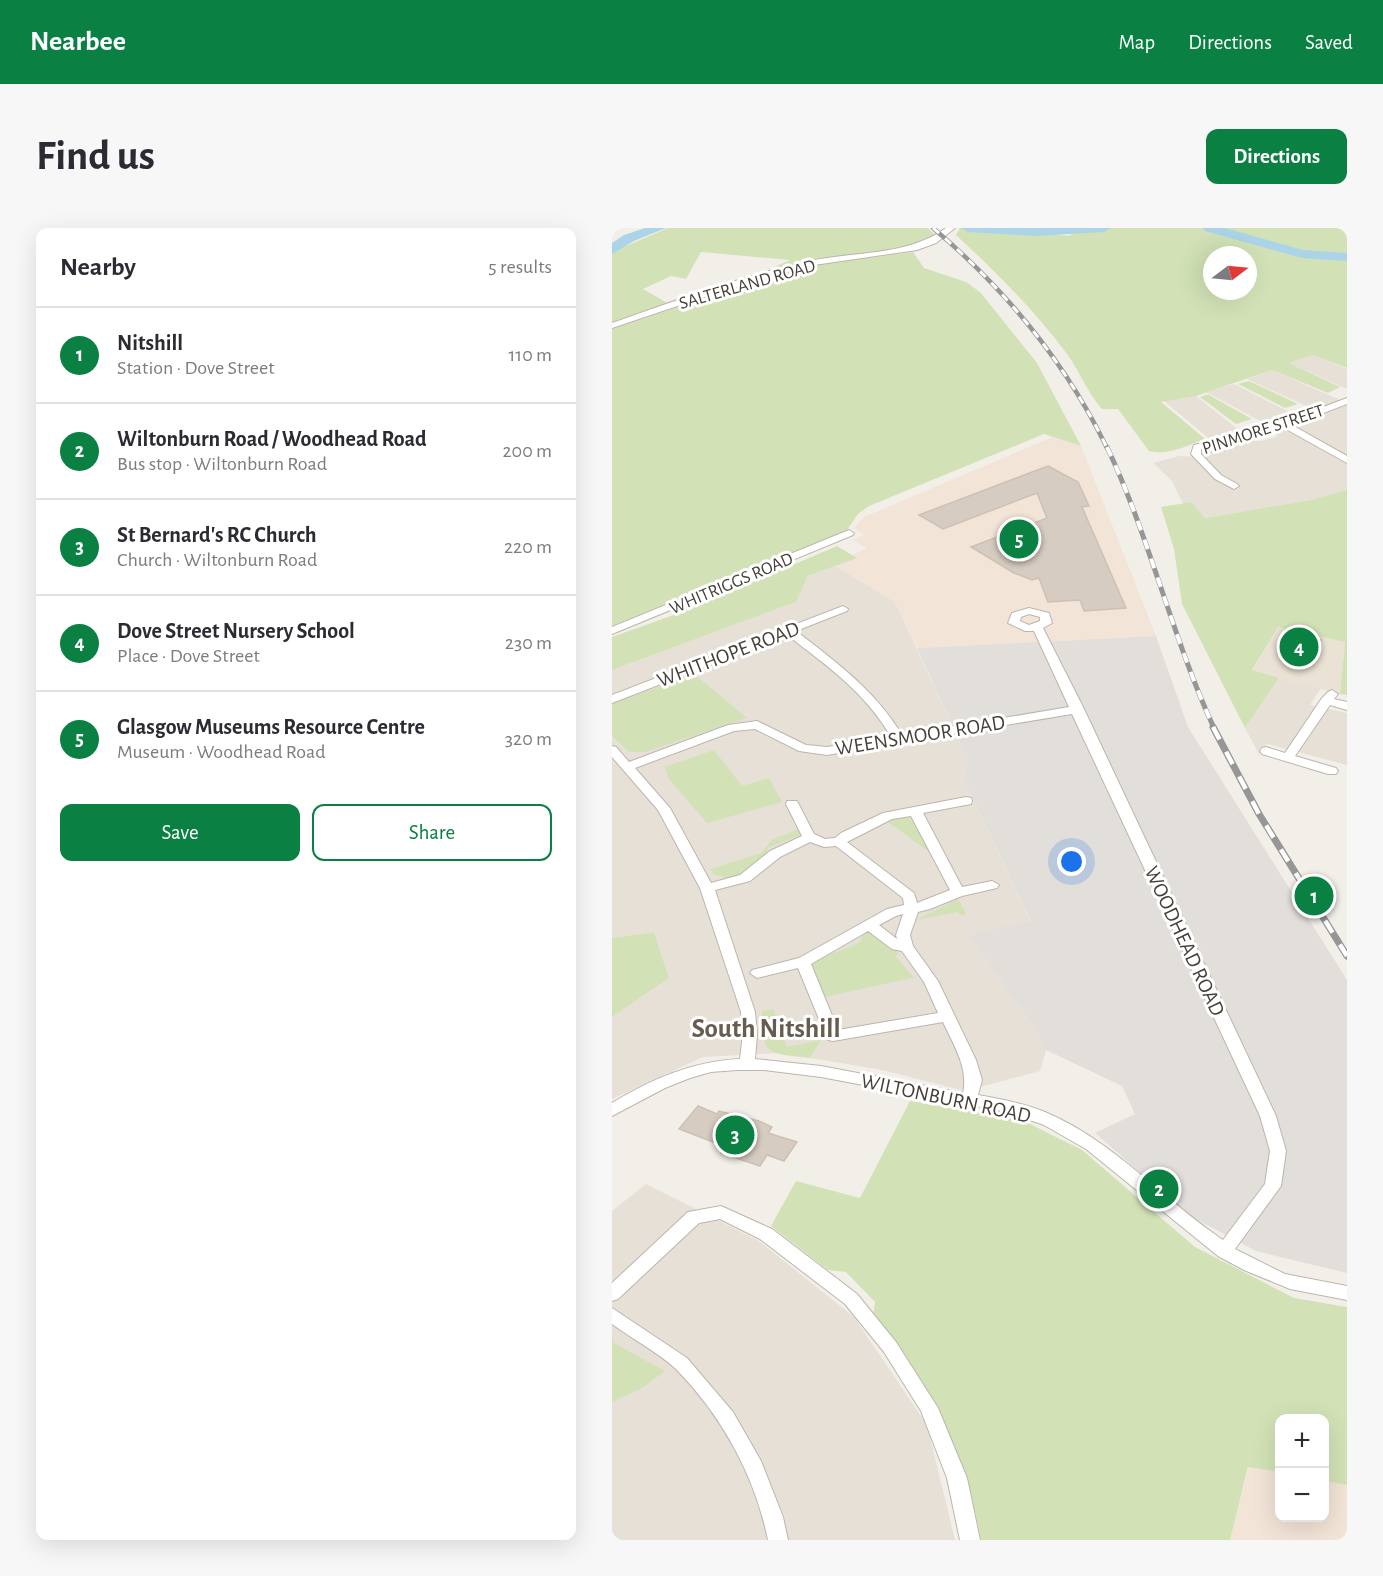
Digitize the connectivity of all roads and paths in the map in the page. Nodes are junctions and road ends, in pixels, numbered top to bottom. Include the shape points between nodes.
1 (949, 229) edge
2 (612, 326) edge
3 (1347, 401) edge
4 (1285, 425) junction
5 (1347, 460) edge
6 (1234, 486) dead end
7 (849, 533) dead end
8 (843, 609) dead end
9 (1038, 628) dead end
10 (612, 631) edge
11 (789, 631) junction
12 (612, 699) edge
13 (1347, 706) edge
14 (1078, 709) junction
15 (899, 739) junction
16 (612, 750) edge
17 (1266, 750) dead end
18 (1288, 757) junction
19 (629, 766) junction
20 (1332, 771) dead end
21 (966, 801) dead end
22 (792, 804) dead end
23 (915, 811) junction
24 (809, 837) junction
25 (839, 842) junction
26 (992, 885) dead end
27 (707, 888) junction
28 (958, 892) junction
29 (912, 909) junction
30 (869, 925) junction
31 (906, 947) junction
32 (803, 962) junction
33 (757, 973) dead end
34 (948, 1016) junction
35 (747, 1064) junction
36 (969, 1100) junction
37 (612, 1110) edge
38 (1224, 1251) junction
39 (1347, 1293) edge
40 (612, 1294) edge
41 (612, 1315) edge
42 (778, 1540) edge
43 (970, 1540) edge

1 - 2 street, SALTERLAND ROAD via 914,248 806,264 710,291
3 - 4 street, PINMORE STREET
4 - 5 street
4 - 6 street, PINMORE STREET via 1195,448 1204,464
7 - 10 street, WHITRIGGS ROAD
8 - 11 street, WHITHOPE ROAD
9 - 14 street, WOODHEAD ROAD
11 - 12 street, WHITHOPE ROAD
11 - 15 street via 860,686 881,708
13 - 18 street via 1329,697
14 - 15 street, WEENSMOOR ROAD
14 - 38 street, WOODHEAD ROAD via 1268,1116 1278,1151 1273,1186
15 - 19 street, WEENSMOOR ROAD via 827,751 803,748 757,725 732,728
16 - 19 street
17 - 18 street
18 - 20 street
19 - 27 street via 664,808
21 - 23 street
22 - 24 street
23 - 25 street via 888,816
23 - 28 street
24 - 25 street via 824,843
24 - 27 street via 775,854 745,878
25 - 29 street via 909,896
26 - 28 street
27 - 35 street via 748,1011
28 - 29 street
29 - 30 street via 892,912
29 - 31 street via 903,935
30 - 31 street via 897,946
30 - 32 street
31 - 34 street via 931,981
32 - 33 street
32 - 34 street via 833,1036
34 - 36 street via 974,1080
35 - 36 street, WILTONBURN ROAD via 787,1067
35 - 37 street, WILTONBURN ROAD via 709,1067 646,1089
36 - 38 street, WILTONBURN ROAD via 1047,1119 1113,1160 1183,1222
38 - 39 street, WILTONBURN ROAD via 1273,1276
40 - 43 street via 694,1217 721,1212 765,1234 851,1299 890,1347 929,1408 957,1478
41 - 42 street via 681,1363 726,1418 752,1461

